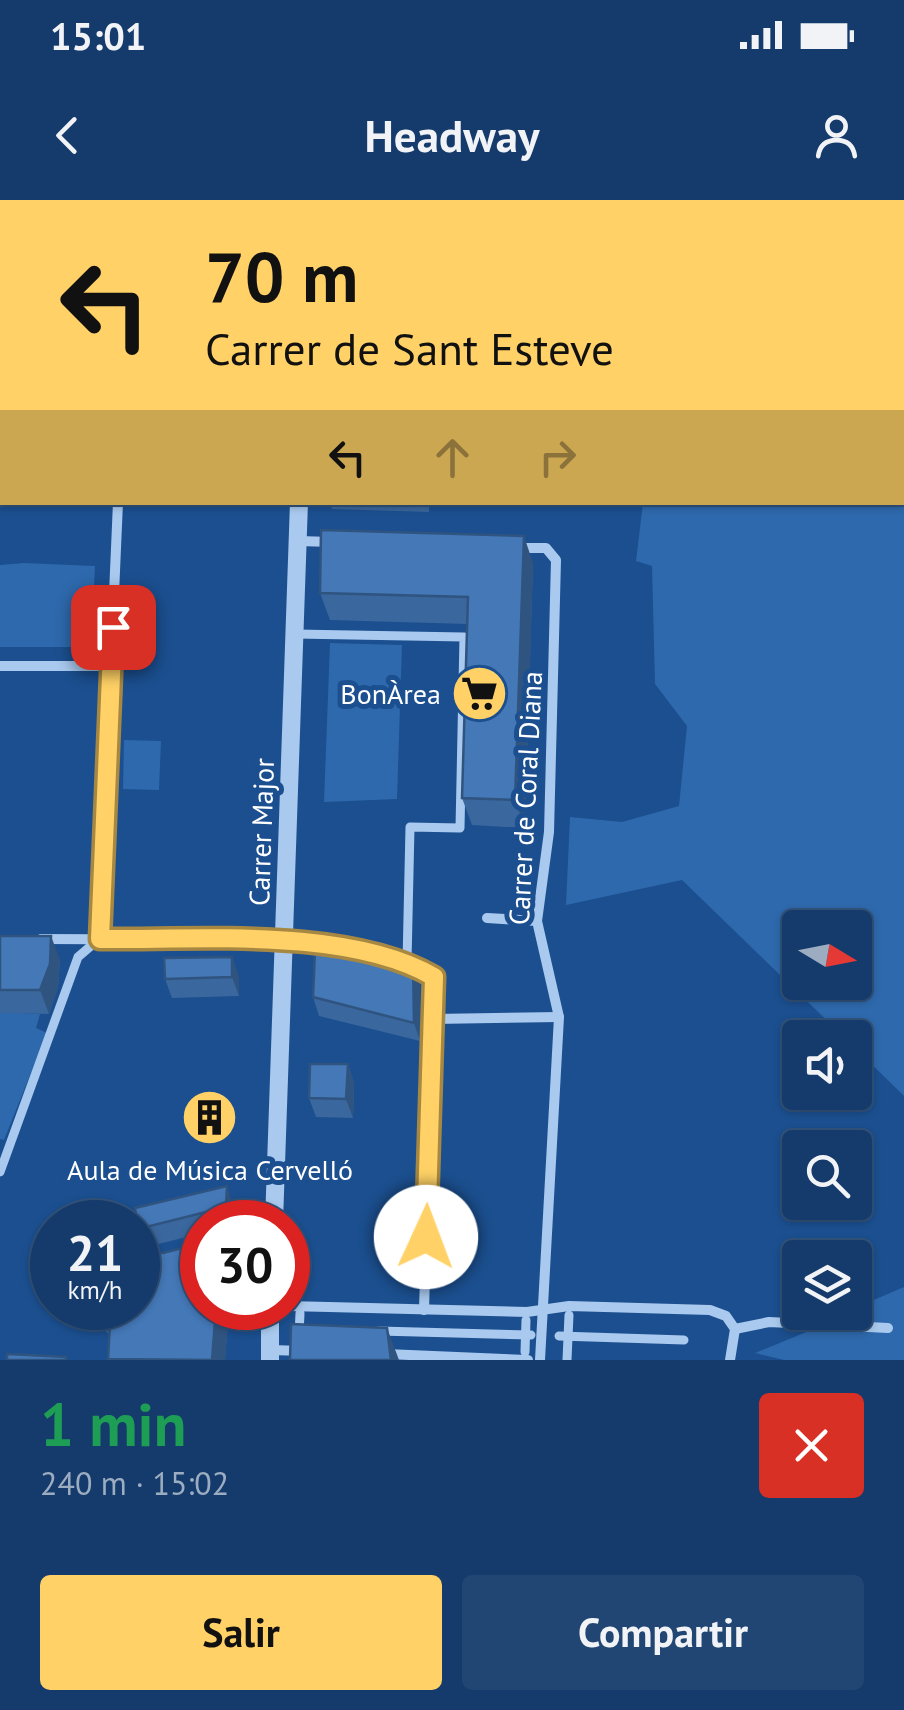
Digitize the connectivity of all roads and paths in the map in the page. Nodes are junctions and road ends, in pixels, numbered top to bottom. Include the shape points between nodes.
1 (118, 505) edge
2 (298, 505) edge
3 (298, 542) junction
4 (343, 543) edge
5 (509, 548) edge
6 (295, 634) junction
7 (0, 666) edge
8 (111, 666) junction
9 (487, 918) dead end
10 (536, 921) junction
11 (20, 939) edge
12 (100, 939) junction
13 (285, 940) junction
14 (407, 962) junction
15 (559, 1017) junction
16 (432, 1019) junction
17 (0, 1172) edge
18 (275, 1200) edge
19 (310, 1307) edge
20 (424, 1310) junction
21 (542, 1310) junction
22 (569, 1315) dead end
23 (526, 1320) dead end
24 (888, 1328) dead end
25 (295, 1330) edge
26 (310, 1330) edge
27 (318, 1330) edge
28 (735, 1330) junction
29 (375, 1331) edge
30 (528, 1336) junction
31 (564, 1336) junction
32 (684, 1340) dead end
33 (299, 1344) edge
34 (318, 1352) edge
35 (374, 1354) edge
36 (270, 1355) edge
37 (526, 1356) edge
38 (540, 1360) edge
39 (567, 1360) edge
40 (730, 1360) edge

1 - 8 street
2 - 3 street, Carrer Major
3 - 4 street
3 - 6 street, Carrer Major
5 - 10 street, Carrer de Coral Diana via 546,548 556,560 549,832
6 - 13 street, Carrer Major
6 - 14 street via 464,637 460,828 410,827
7 - 8 street
8 - 12 street
9 - 10 street
10 - 15 street, Carrer de Coral Diana
11 - 12 street
12 - 13 street
12 - 17 street via 78,957
13 - 14 street
13 - 18 street, Carrer Major
14 - 16 street via 434,977
15 - 16 street
15 - 21 street, Carrer de Coral Diana
16 - 20 street
19 - 20 street
20 - 21 street
21 - 28 street via 710,1310 726,1316
21 - 38 street, Carrer de Coral Diana
22 - 31 street
23 - 30 street
24 - 28 street via 769,1322
25 - 33 street
26 - 27 street
28 - 40 street
29 - 30 street
30 - 37 street
31 - 32 street
31 - 39 street
34 - 36 street
35 - 37 street

